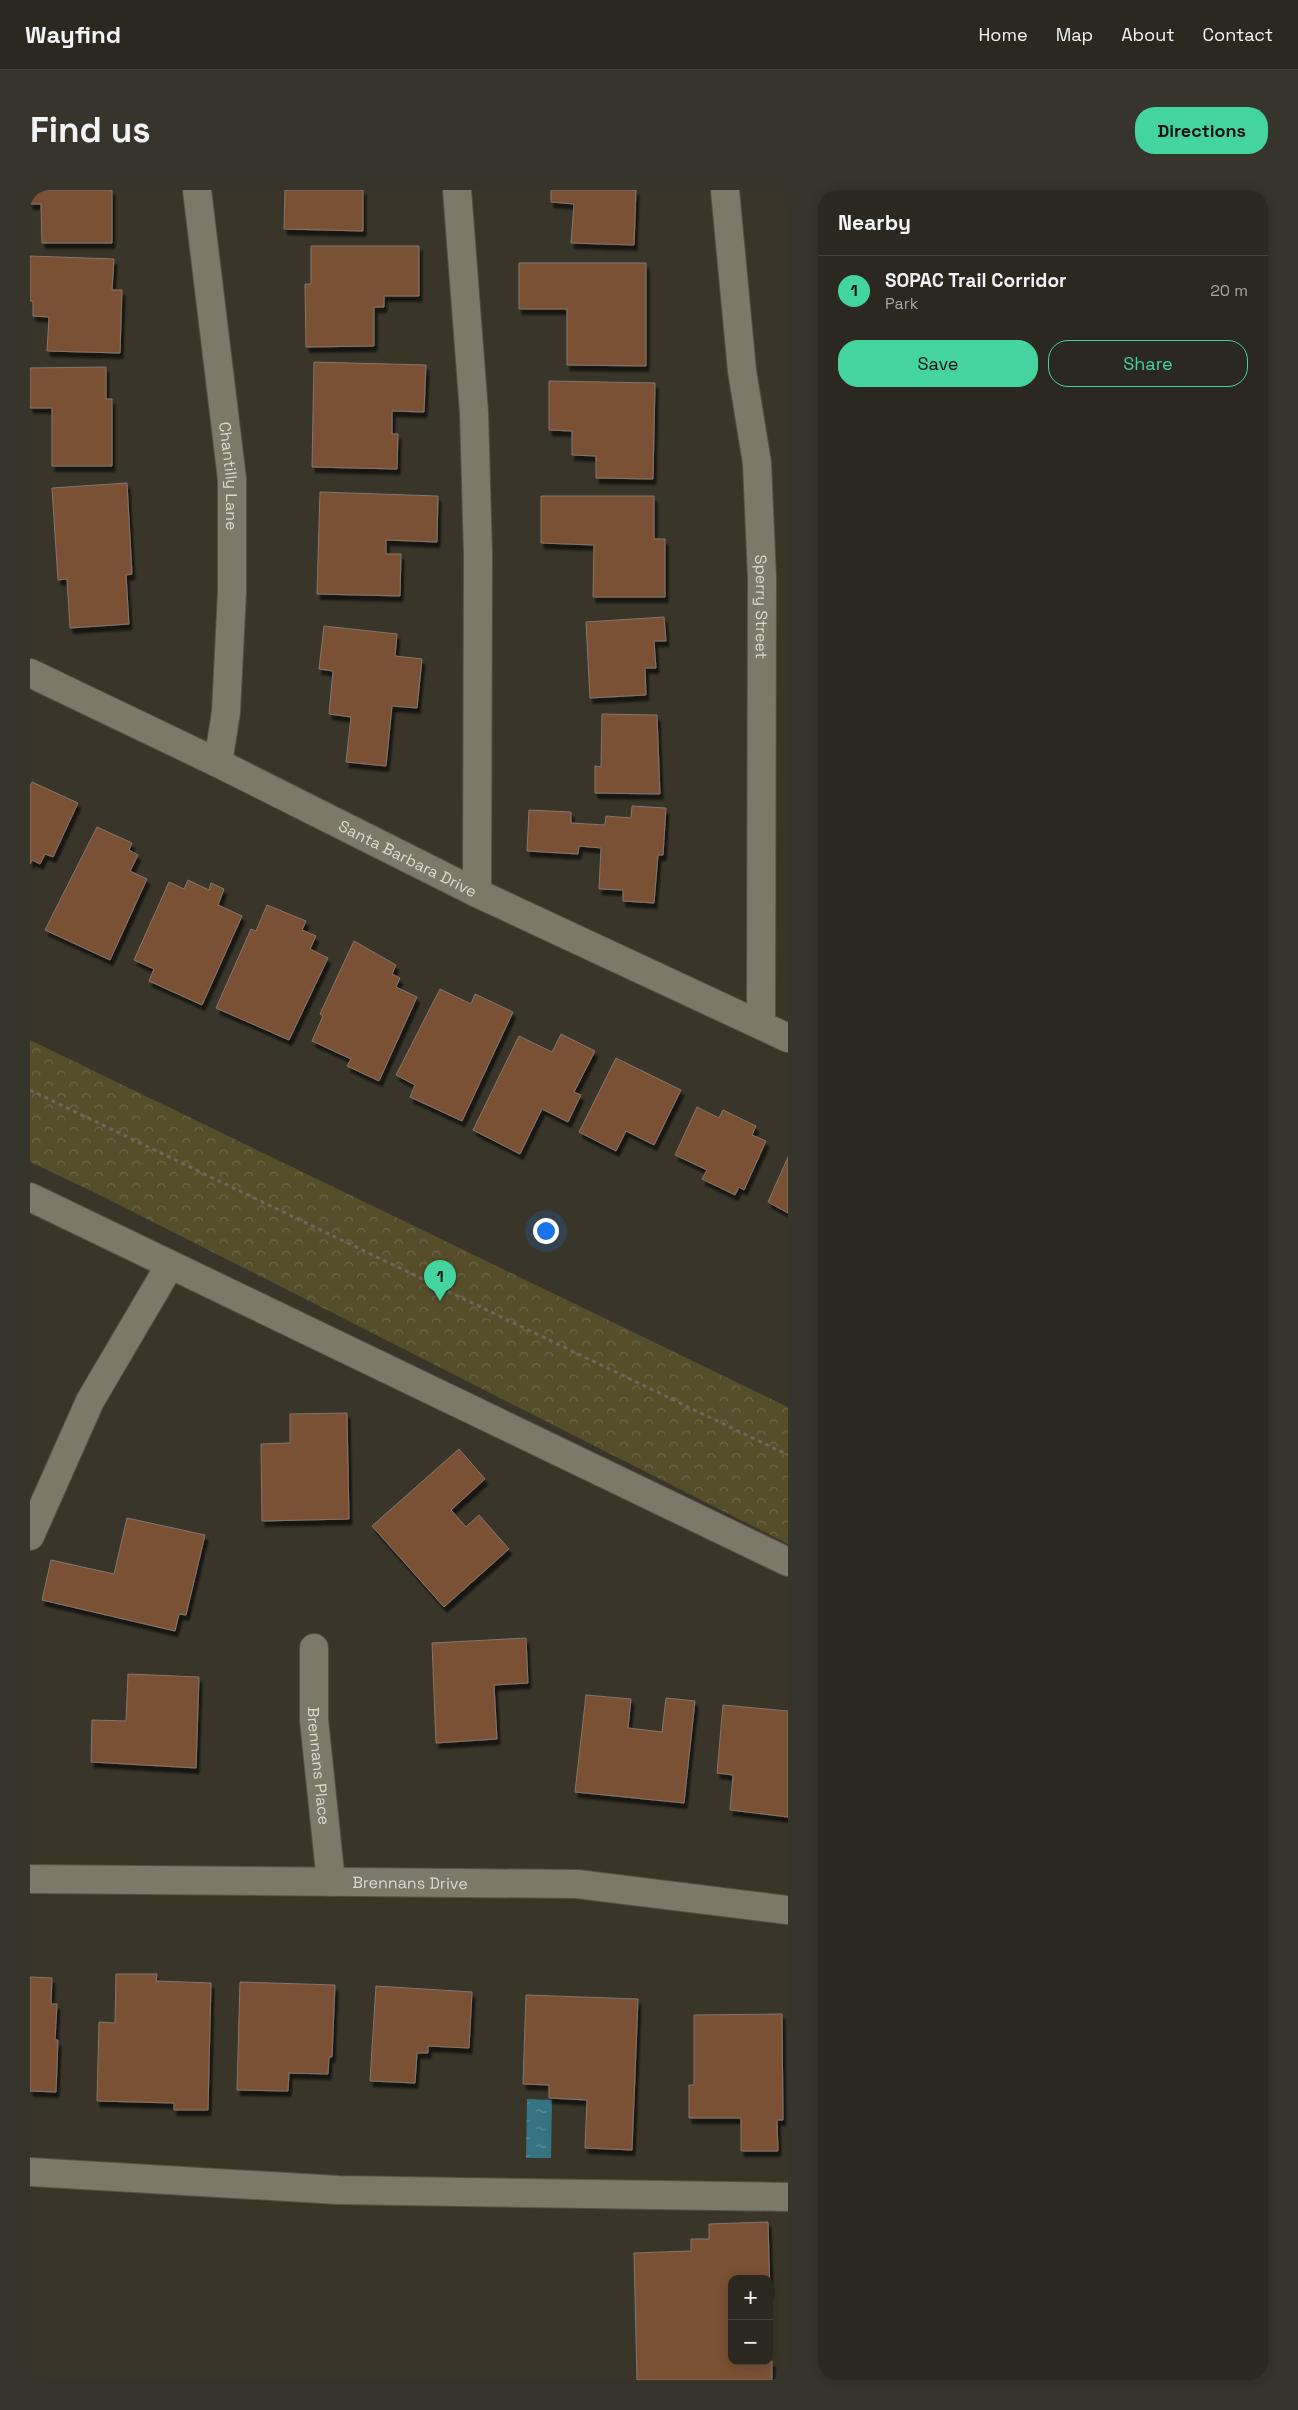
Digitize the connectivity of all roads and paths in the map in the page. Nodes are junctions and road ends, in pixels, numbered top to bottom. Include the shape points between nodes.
1 (197, 190) edge
2 (457, 190) edge
3 (725, 190) edge
4 (30, 673) edge
5 (218, 763) junction
6 (478, 894) junction
7 (761, 1025) junction
8 (788, 1038) edge
9 (30, 1090) edge
10 (30, 1197) edge
11 (170, 1265) junction
12 (788, 1455) edge
13 (30, 1536) edge
14 (788, 1562) edge
15 (314, 1648) dead end
16 (30, 1879) edge
17 (331, 1882) junction
18 (788, 1910) edge
19 (30, 2172) edge
20 (788, 2197) edge

1 - 5 street, Chantilly Lane via 232,478 232,592 227,703
2 - 6 street via 474,412 478,555
3 - 7 street, Sperry Street via 742,372 757,463 762,578
4 - 5 street, Santa Barbara Drive
5 - 6 street, Santa Barbara Drive
6 - 7 street, Santa Barbara Drive
7 - 8 street, Santa Barbara Drive
9 - 12 path
10 - 11 street
11 - 13 street via 90,1402
11 - 14 street
15 - 17 street, Brennans Place via 314,1720
16 - 17 street, Brennans Drive
17 - 18 street, Brennans Drive via 577,1884
19 - 20 street via 338,2190

